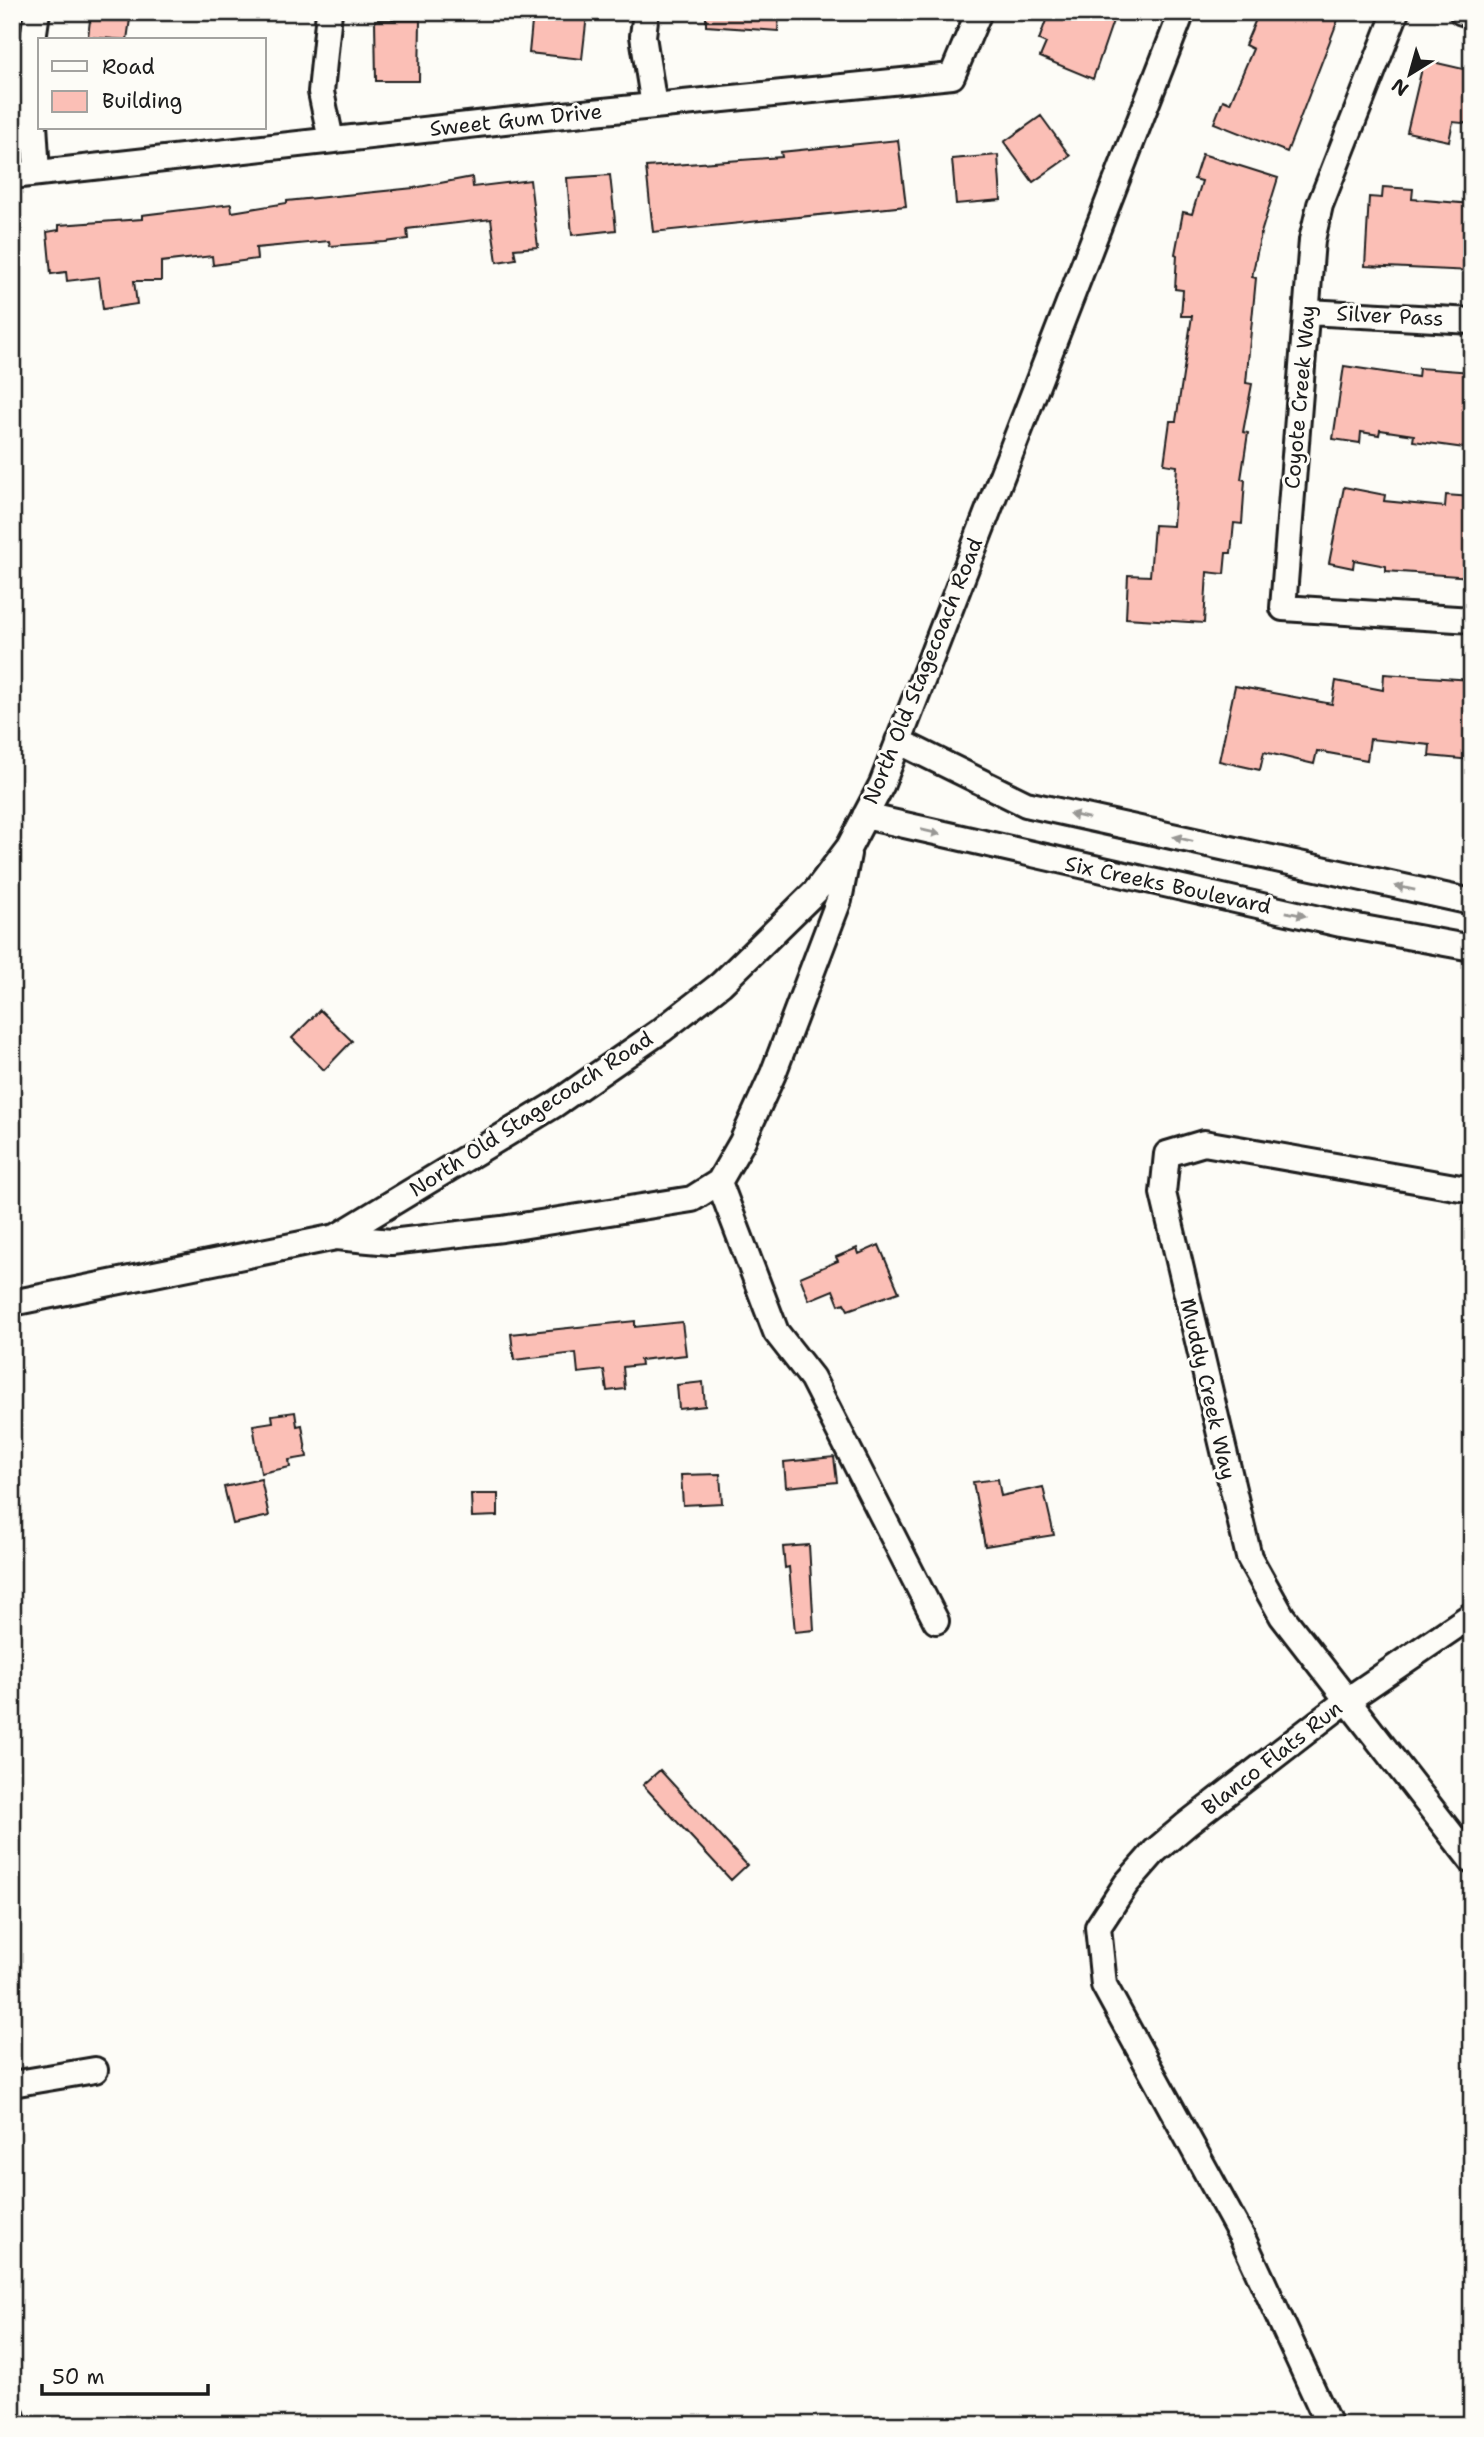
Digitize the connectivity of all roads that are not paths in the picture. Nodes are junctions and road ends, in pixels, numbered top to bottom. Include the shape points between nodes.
1 (37, 12) edge
2 (329, 12) edge
3 (646, 12) edge
4 (979, 12) edge
5 (1182, 12) edge
6 (1396, 12) edge
7 (1462, 12) edge
8 (1472, 15) edge
9 (654, 106) junction
10 (331, 140) junction
11 (37, 173) junction
12 (12, 176) edge
13 (1308, 312) junction
14 (1472, 321) edge
15 (1472, 620) edge
16 (898, 741) junction
17 (865, 816) junction
18 (849, 846) junction
19 (1472, 902) edge
20 (1472, 948) edge
21 (719, 1182) junction
22 (1472, 1190) edge
23 (336, 1237) junction
24 (12, 1303) edge
25 (1472, 1615) edge
26 (936, 1621) dead end
27 (1346, 1701) junction
28 (1472, 1861) edge
29 (95, 2070) dead end
30 (12, 2084) edge
31 (12, 2417) edge
32 (13, 2425) edge
33 (1329, 2425) edge

1 - 11 street via 30,59
2 - 10 street via 321,92
3 - 9 street via 643,36
4 - 9 street, Sweet Gum Drive via 952,76
5 - 16 street, North Old Stagecoach Road
6 - 13 street, Coyote Creek Way via 1320,205 1311,240
7 - 8 street
9 - 10 street, Sweet Gum Drive
10 - 11 street, Sweet Gum Drive
11 - 12 street, Sweet Gum Drive
13 - 14 street, Silver Pass
13 - 15 street, Coyote Creek Way via 1283,608
16 - 17 street, North Old Stagecoach Road
19 -> 16 street via 1026,804
17 - 18 street, North Old Stagecoach Road
17 -> 20 street, Six Creeks Boulevard via 1342,924
18 - 21 street via 839,900 773,1074
18 - 23 street, North Old Stagecoach Road via 815,892 721,984 672,1022 554,1105
21 - 23 street via 692,1199 502,1229 391,1242
21 - 26 street via 776,1332 813,1378
22 - 27 street, Muddy Creek Way via 1204,1143 1167,1154 1163,1192 1249,1557 1282,1616
23 - 24 street, North Old Stagecoach Road
25 - 27 street, Blanco Flats Run
27 - 28 street, Muddy Creek Way
27 - 33 street, Blanco Flats Run via 1155,1851 1098,1927 1104,1985 1243,2239
29 - 30 street
31 - 32 street

